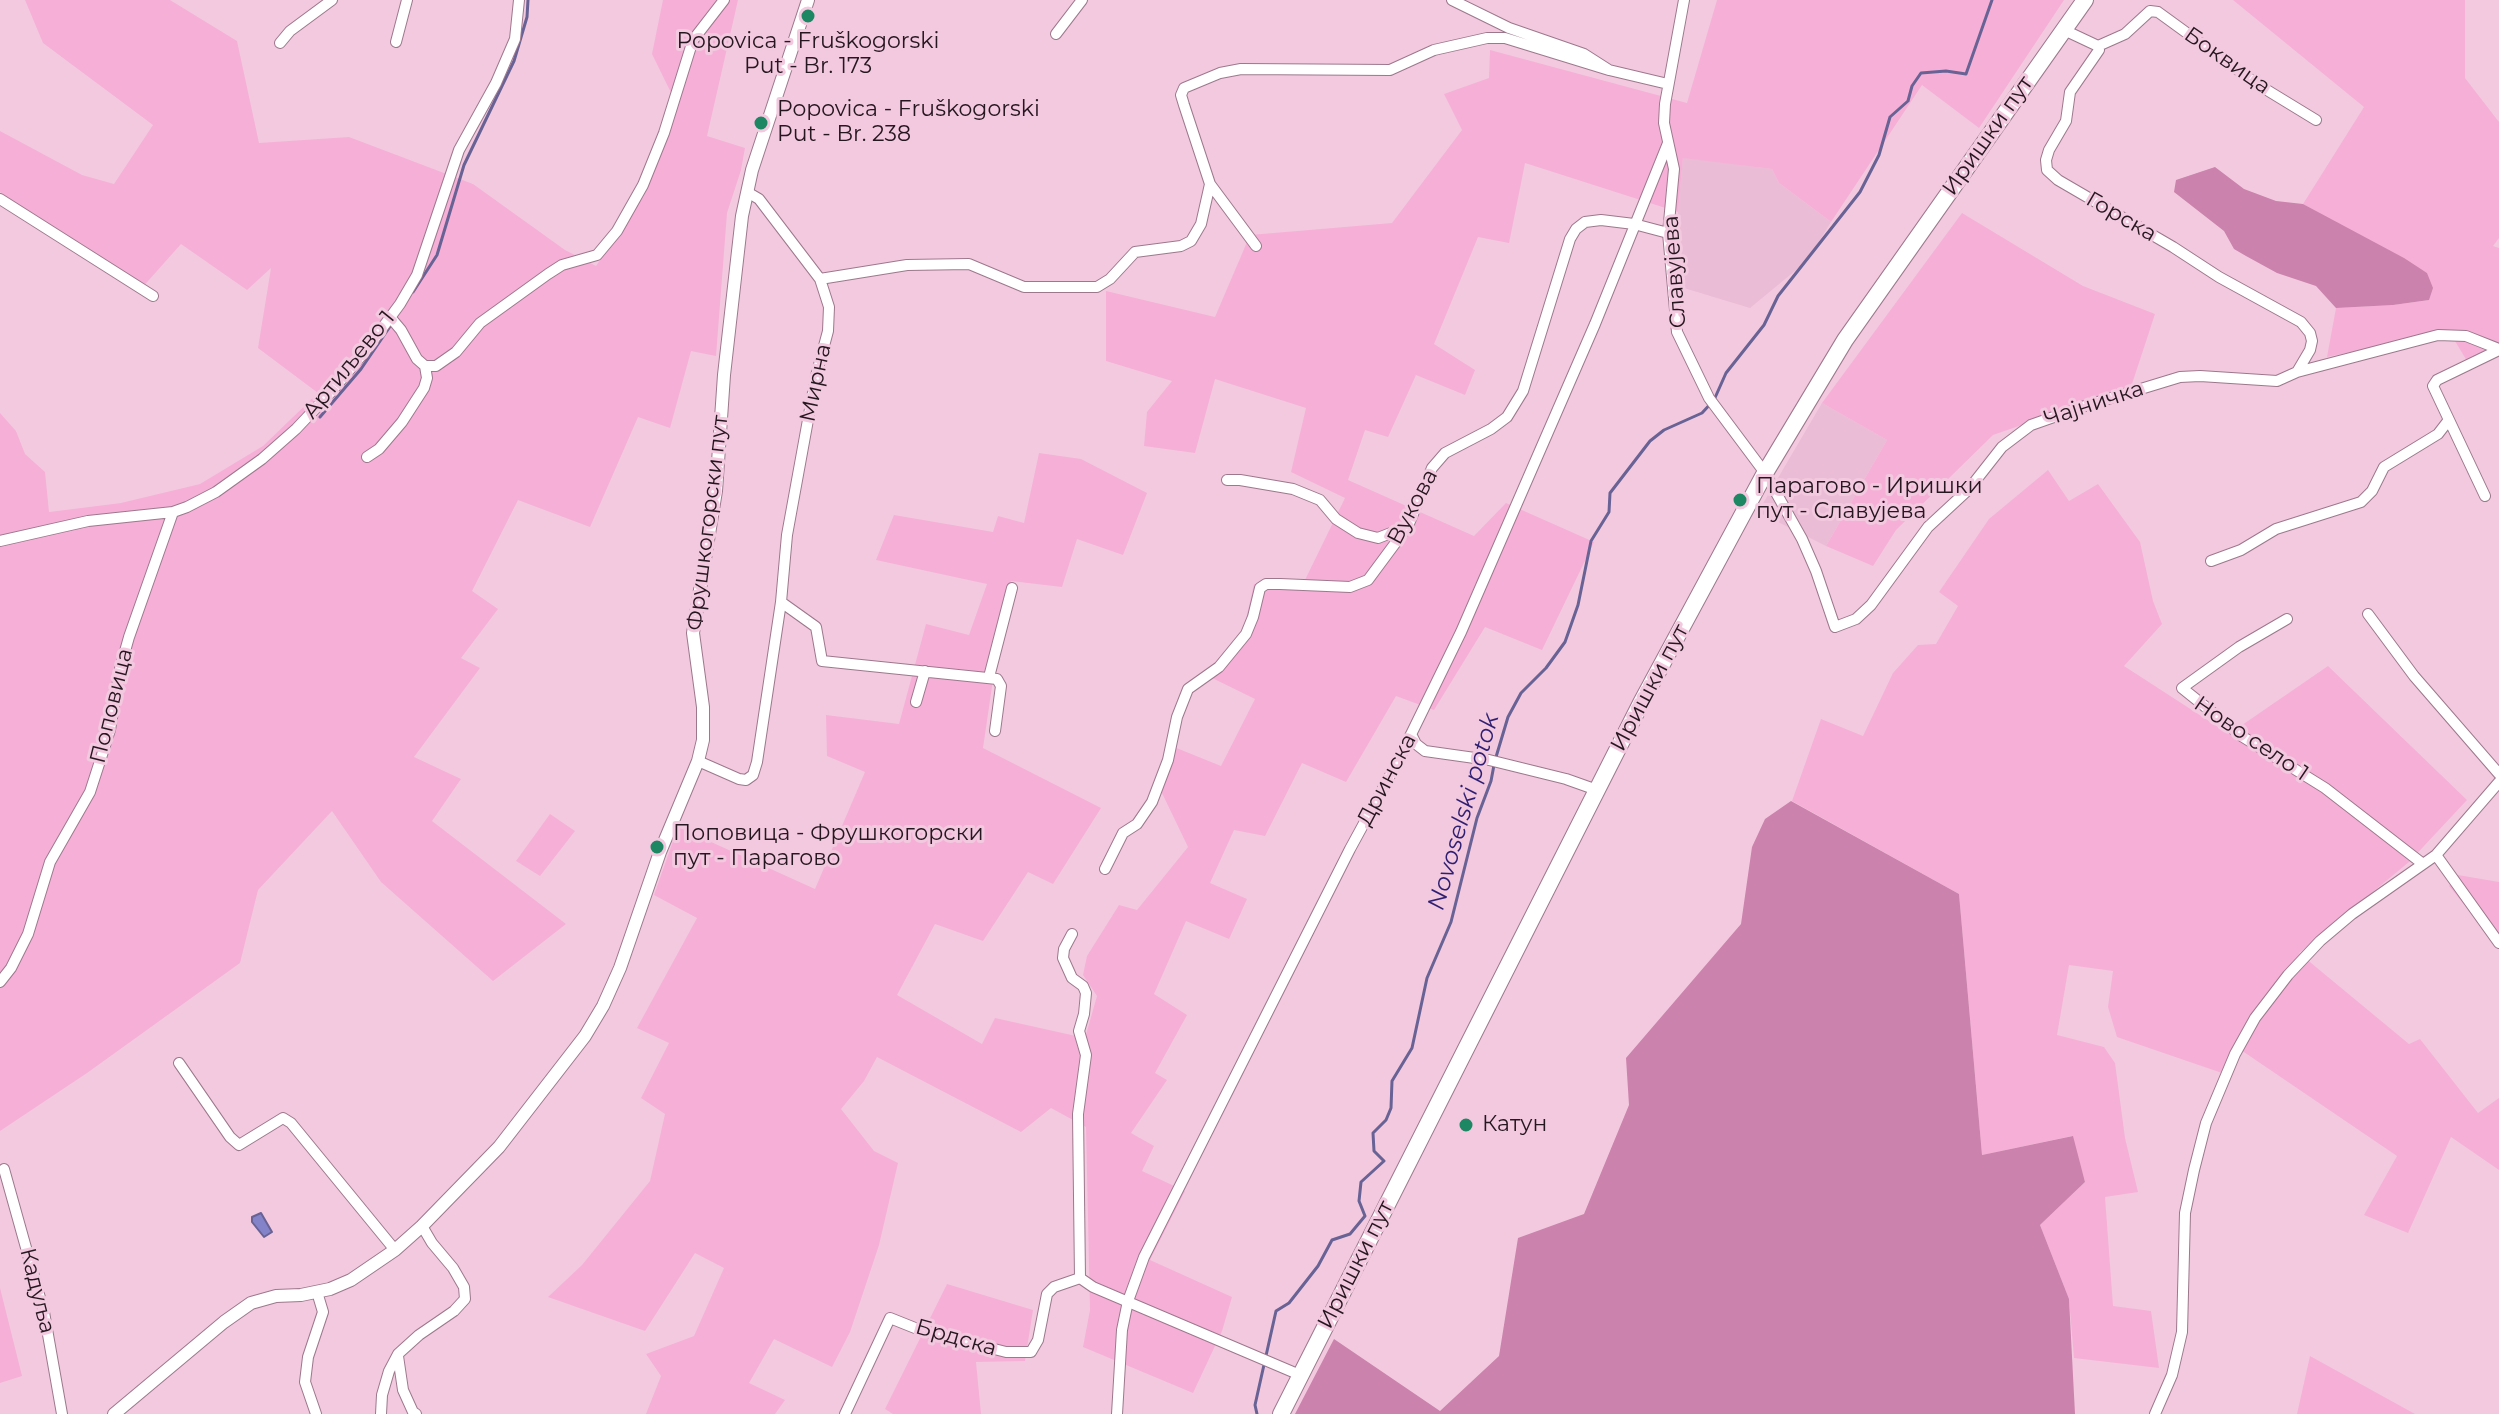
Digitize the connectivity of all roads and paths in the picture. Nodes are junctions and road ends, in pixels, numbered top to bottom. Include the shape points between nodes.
1 (332, 0) edge
2 (407, 0) edge
3 (519, 0) edge
4 (724, 0) edge
5 (808, 0) edge
6 (1082, 0) edge
7 (1452, 0) edge
8 (1684, 0) edge
9 (2085, 0) edge
10 (2064, 30) junction
11 (1056, 34) dead end
12 (396, 42) dead end
13 (280, 43) dead end
14 (2098, 46) junction
15 (1609, 70) junction
16 (1668, 84) junction
17 (2316, 120) dead end
18 (1668, 143) junction
19 (1210, 184) junction
20 (747, 192) junction
21 (0, 199) edge
22 (1634, 224) junction
23 (1668, 233) junction
24 (1256, 246) dead end
25 (820, 279) junction
26 (153, 296) dead end
27 (390, 317) junction
28 (2499, 350) edge
29 (425, 366) junction
30 (2297, 372) junction
31 (2448, 421) junction
32 (367, 457) dead end
33 (1765, 473) junction
34 (1227, 480) dead end
35 (2485, 496) dead end
36 (173, 512) junction
37 (1408, 526) junction
38 (0, 541) edge
39 (2211, 561) dead end
40 (1012, 588) dead end
41 (781, 602) junction
42 (2368, 614) dead end
43 (2287, 619) dead end
44 (1835, 627) joint
45 (925, 671) junction
46 (989, 677) junction
47 (916, 702) dead end
48 (995, 731) dead end
49 (1411, 734) junction
50 (1425, 751) junction
51 (1399, 759) junction
52 (698, 761) junction
53 (2499, 774) edge
54 (2499, 782) edge
55 (1597, 790) junction
56 (2436, 855) junction
57 (2423, 864) junction
58 (1105, 869) dead end
59 (1072, 934) dead end
60 (2499, 943) edge
61 (0, 982) edge
62 (179, 1063) dead end
63 (4, 1169) dead end
64 (422, 1226) junction
65 (395, 1250) junction
66 (1080, 1278) junction
67 (317, 1292) junction
68 (1128, 1301) junction
69 (398, 1354) junction
70 (1300, 1375) junction
71 (62, 1414) edge
72 (114, 1414) edge
73 (316, 1414) edge
74 (381, 1414) edge
75 (416, 1414) edge
76 (845, 1414) edge
77 (1117, 1414) edge
78 (1281, 1414) edge
79 (2155, 1414) edge

1 - 13 street
2 - 12 street
3 - 27 street, Артиљево 1 via 515,39 459,150 417,275
4 - 29 street via 693,40 664,133 617,231 597,255 548,274 480,323 456,352 436,366
5 - 20 street, Фрушкогорски пут
6 - 11 street
7 - 15 street via 1509,28 1584,54
8 - 16 street, Славујева
9 - 10 main road, Иришки пут
10 - 14 street
10 - 33 main road, Иришки пут via 1845,340
14 - 17 street, Боквица via 2125,34 2150,11 2158,12
14 - 30 street, Горска via 2098,54 2070,92 2066,121 2049,150 2047,170 2301,322 2312,341
15 - 16 street
15 - 19 street via 1505,38 1487,38 1434,50 1390,70 1220,73 1184,88 1181,95
16 - 18 street, Славујева
18 - 22 street, Дринска
18 - 23 street, Славујева via 1674,169
19 - 24 street
19 - 25 street via 1201,224 1191,241 1135,252 1097,287 1024,287 969,264 907,265
20 - 25 street, Мирна via 759,199
20 - 52 street, Фрушкогорски пут via 724,375 716,491 693,633 703,707
21 - 26 street
22 - 23 street, Вукова
22 - 37 street, Вукова via 1601,220 1576,229 1516,405 1491,429 1445,453 1432,468
22 - 49 street, Дринска via 1502,542
23 - 33 street, Славујева via 1677,332 1709,398
25 - 41 street, Мирна via 829,307 828,331 787,535
27 - 29 street
27 - 36 street, Артиљево 1 via 296,429 216,492
28 - 30 street, Чајничка via 2466,336 2438,335
28 - 31 street via 2434,383
29 - 32 street via 424,388 402,422
30 - 44 street, Чајничка via 2277,381 2180,377 2031,425 2002,447 1969,489 1928,527 1871,605 1856,619
31 - 35 street
31 - 39 street via 2438,434 2384,467 2361,502 2276,529
33 - 44 street, Славујева via 1816,571
33 - 55 main road, Иришки пут
34 - 37 street via 1306,494 1358,533 1378,538
36 - 38 street, Артиљево 1 via 88,521
36 - 61 street, Поповица via 129,637 110,730 90,792 50,862 28,934
37 - 58 street, Вукова via 1362,584 1260,588 1253,617 1237,647 1206,679 1188,689 1152,802 1137,824 1123,833
40 - 46 street
41 - 45 street via 816,627 822,661
41 - 52 street, Мирна via 753,775 739,779
42 - 53 street
43 - 57 street, Ново село 1 via 2182,688
45 - 46 street
45 - 47 street
46 - 48 street via 1001,686
49 - 50 street
49 - 51 street, Дринска
50 - 51 street
50 - 55 street via 1489,760
51 - 68 street, Дринска via 1144,1257
52 - 64 street, Фрушкогорски пут via 603,1006 499,1147
54 - 56 street
55 - 70 main road, Иришки пут
56 - 57 street
56 - 60 street
57 - 79 street via 2320,941 2255,1018 2235,1054 2206,1123 2194,1170 2185,1213 2182,1332
59 - 66 street via 1063,958 1086,993 1079,1031 1086,1055 1078,1114
62 - 65 street via 239,1145 283,1118 291,1123
63 - 71 street, Кадуља via 44,1312
64 - 65 street, Фрушкогорски пут
64 - 69 street via 464,1287 465,1299
65 - 67 street, Фрушкогорски пут via 351,1280
66 - 68 street
66 - 76 street, Брдска via 1047,1294 1031,1352 1006,1352 890,1318
67 - 72 street, Фрушкогорски пут via 251,1303
67 - 73 street via 323,1312 305,1382
68 - 70 street
68 - 77 street, Дринска
69 - 74 street via 382,1395
69 - 75 street via 403,1390
70 - 78 main road, Иришки пут

